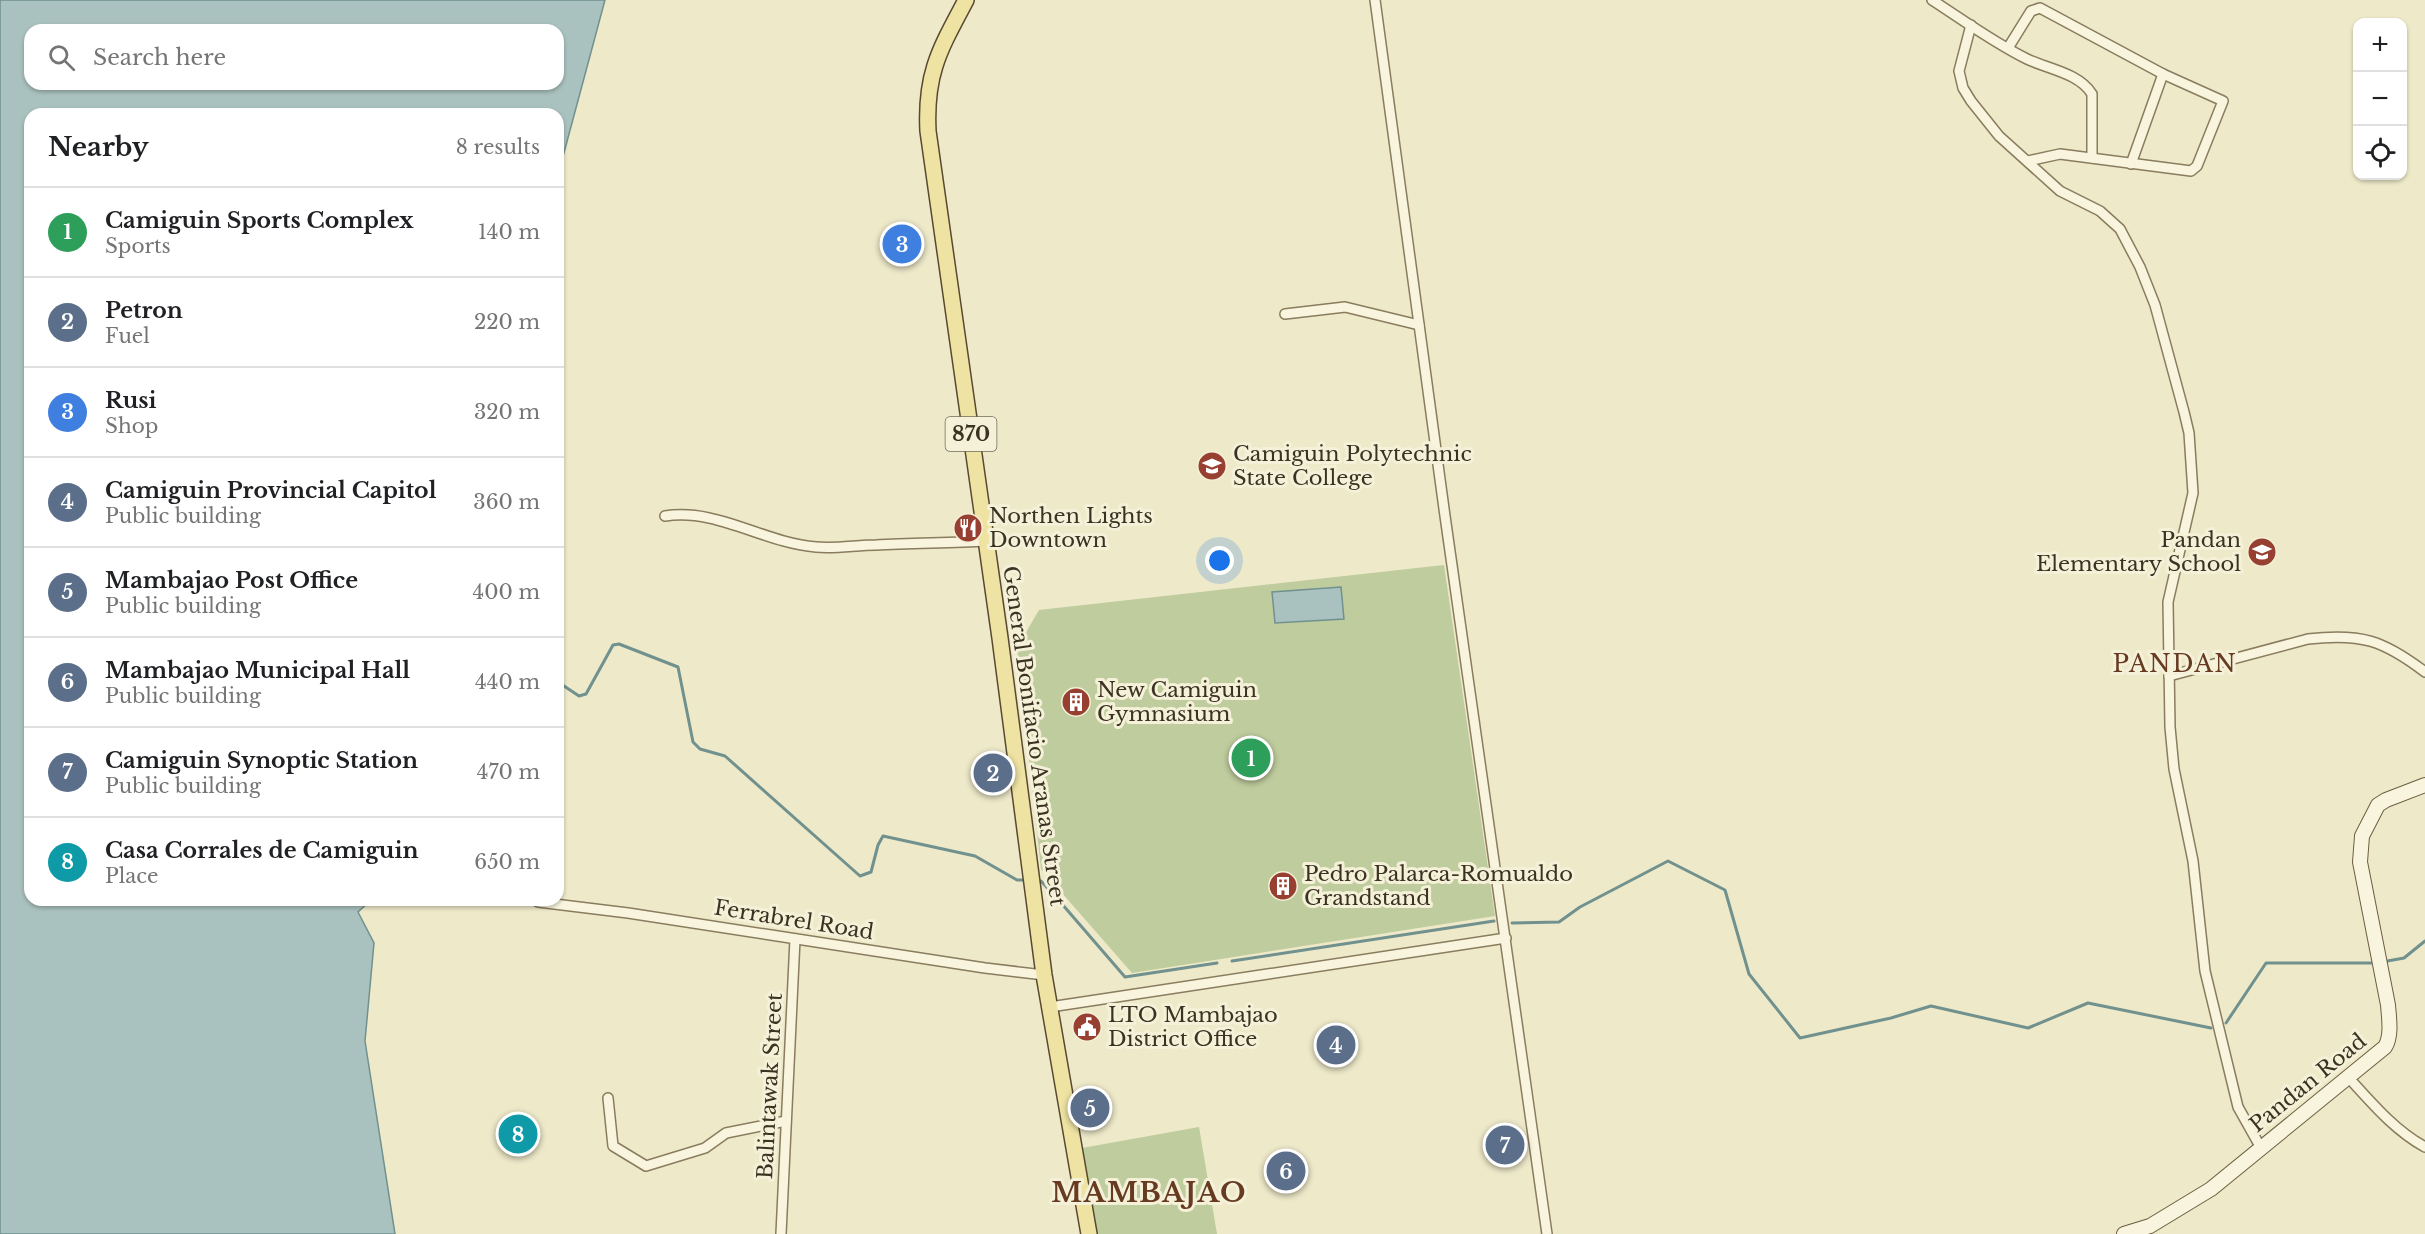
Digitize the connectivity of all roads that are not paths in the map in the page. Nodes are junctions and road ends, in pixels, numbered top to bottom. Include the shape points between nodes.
1 (966, 0) edge
2 (1375, 0) edge
3 (1932, 0) edge
4 (1971, 24) junction
5 (2008, 48) junction
6 (2163, 74) junction
7 (2092, 158) junction
8 (2028, 161) junction
9 (2132, 164) junction
10 (1285, 314) dead end
11 (1419, 326) junction
12 (665, 516) dead end
13 (986, 541) junction
14 (2425, 672) edge
15 (2169, 676) junction
16 (2425, 785) edge
17 (564, 906) edge
18 (1506, 938) junction
19 (795, 939) junction
20 (1044, 975) junction
21 (1050, 1007) junction
22 (2348, 1077) junction
23 (608, 1098) dead end
24 (786, 1121) junction
25 (2425, 1147) edge
26 (2261, 1148) junction
27 (781, 1234) edge
28 (1089, 1234) edge
29 (1547, 1234) edge
30 (2124, 1234) edge

1 - 13 main road, General Bonifacio Aranas Street / 870 via 932,73 927,111
2 - 11 street
3 - 4 street
4 - 5 street
4 - 8 street via 1959,70 1963,88 1999,136
5 - 6 street via 2031,11 2037,8
5 - 7 street via 2089,88
6 - 9 street
6 - 9 street via 2223,100 2194,170
7 - 8 street via 2060,154
7 - 9 street
8 - 15 street via 2060,191 2100,211 2120,229 2140,267 2163,334 2189,433 2193,493 2168,602
10 - 11 street via 1345,307
11 - 18 street
12 - 13 street via 682,513 743,526 775,540 817,547
13 - 20 main road, General Bonifacio Aranas Street / 870
14 - 15 street via 2386,645 2325,637
15 - 26 street via 2174,769 2193,861 2205,971 2238,1107
16 - 22 street, Pandan Road via 2378,805 2362,836 2360,862 2388,1005 2388,1042
17 - 19 street, Ferrabrel Road
18 - 21 street
18 - 29 street
19 - 20 street, Ferrabrel Road
19 - 24 street, Balintawak Street
20 - 21 main road, General Bonifacio Aranas Street / 870
21 - 28 main road, General Bonifacio Aranas Street / 870
22 - 25 street via 2394,1125
22 - 26 street, Pandan Road
23 - 24 street via 613,1146 645,1166 705,1148 726,1133
24 - 27 street, Balintawak Street
26 - 30 street, Pandan Road via 2182,1208 2150,1226

